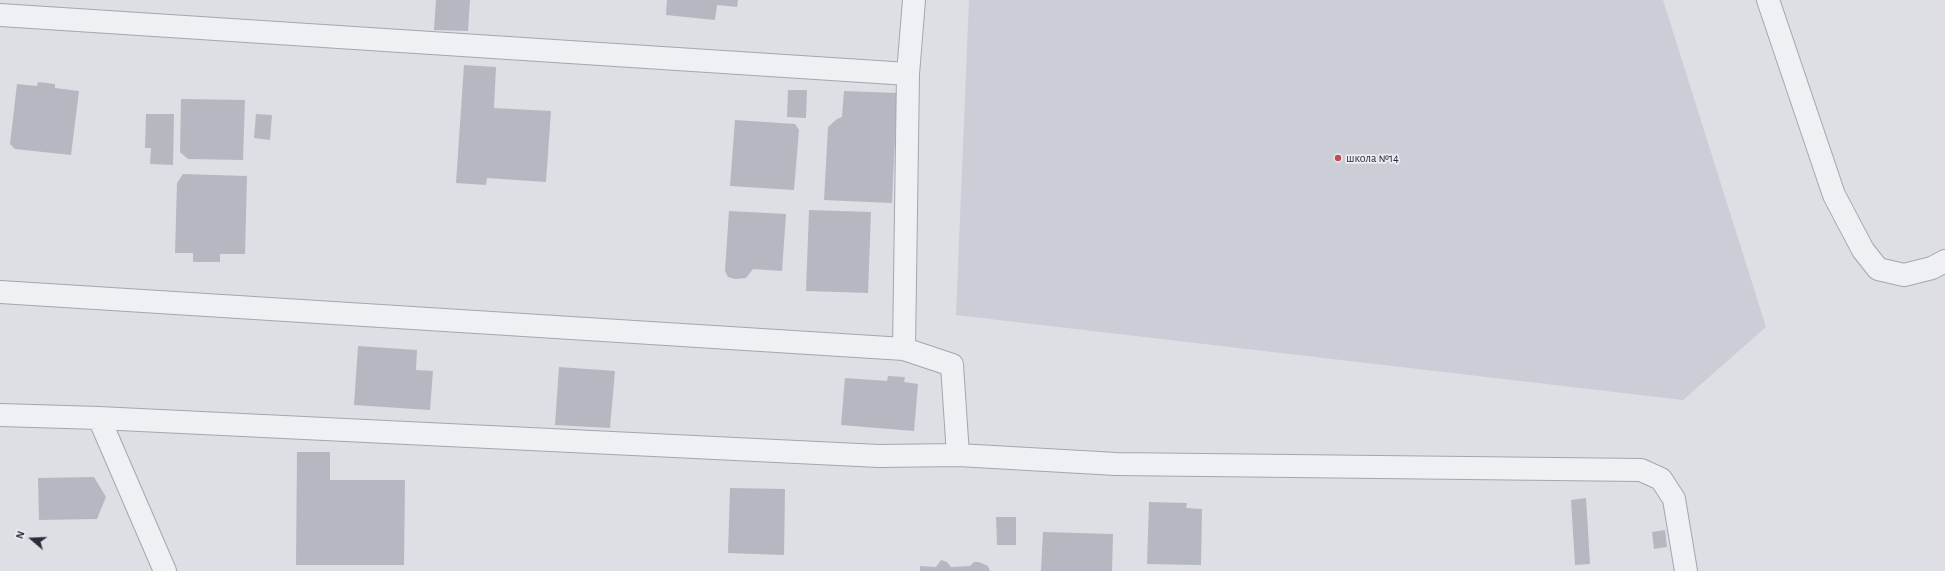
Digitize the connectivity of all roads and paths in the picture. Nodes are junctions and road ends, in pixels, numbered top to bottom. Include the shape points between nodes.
1 (914, 0) edge
2 (1768, 0) edge
3 (0, 15) edge
4 (908, 74) junction
5 (1945, 261) edge
6 (0, 292) edge
7 (904, 349) junction
8 (0, 415) edge
9 (98, 418) junction
10 (958, 455) junction
11 (165, 571) edge
12 (1686, 571) edge

1 - 4 street
2 - 5 street via 1834,195 1863,250 1878,269 1904,275 1932,268
3 - 4 street
4 - 7 street
6 - 7 street
7 - 10 street via 952,366
8 - 9 street
9 - 10 street via 871,455
9 - 11 street
10 - 12 street via 1116,464 1641,470 1661,479 1674,499

